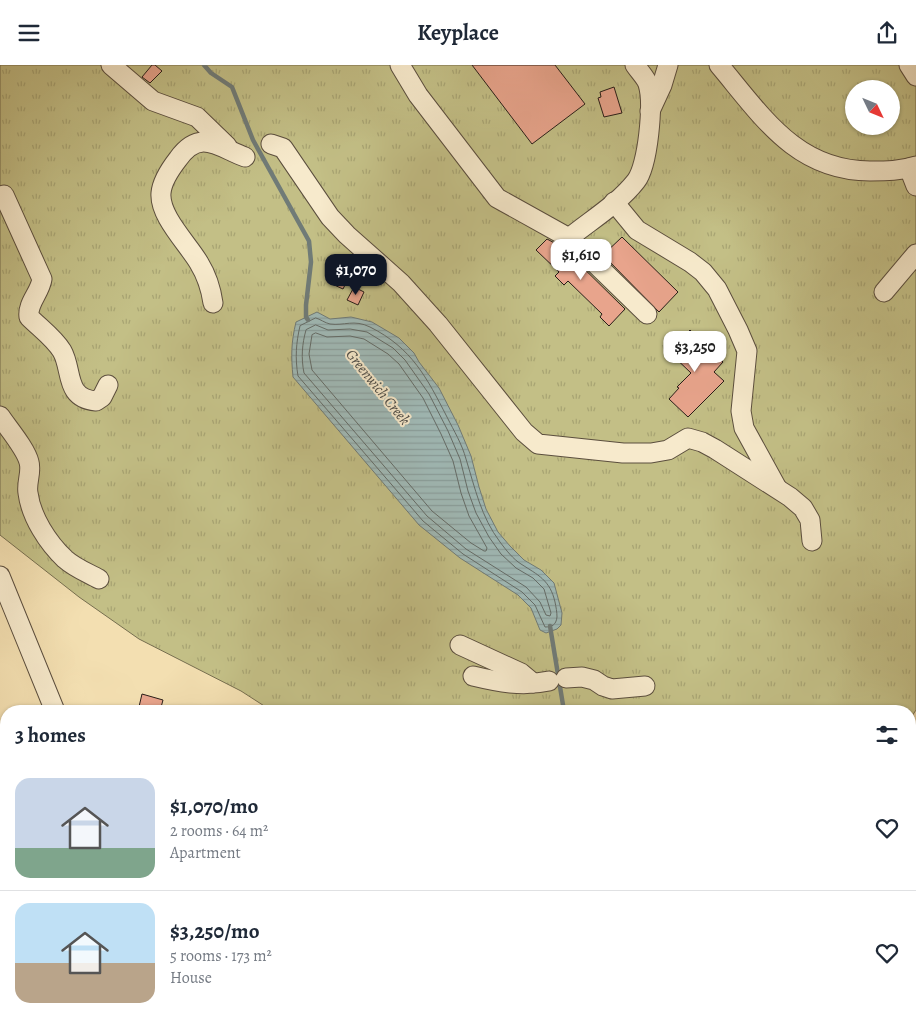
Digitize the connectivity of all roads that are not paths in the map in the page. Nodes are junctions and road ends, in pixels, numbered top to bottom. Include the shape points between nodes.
1 (111, 65) edge
2 (400, 65) edge
3 (635, 65) edge
4 (668, 65) edge
5 (719, 65) edge
6 (909, 65) edge
7 (916, 76) edge
8 (650, 112) junction
9 (271, 145) dead end
10 (912, 167) edge
11 (916, 186) edge
12 (4, 195) dead end
13 (614, 203) junction
14 (569, 238) junction
15 (916, 254) edge
16 (884, 292) dead end
17 (213, 303) dead end
18 (648, 314) dead end
19 (108, 385) dead end
20 (0, 417) edge
21 (778, 489) junction
22 (812, 541) dead end
23 (0, 576) edge
24 (99, 579) dead end
25 (460, 645) dead end
26 (473, 676) dead end
27 (549, 681) junction
28 (646, 686) dead end
29 (53, 705) edge

1 - 17 street via 153,101 196,117 223,143 245,157 204,140 193,144 172,166 161,193 165,213 207,278
2 - 14 street via 418,95 497,198
3 - 8 street via 648,84
4 - 8 street
5 - 10 street via 782,137 805,155 832,166 860,171
6 - 7 street
8 - 13 street via 643,167 637,180
9 - 21 street via 282,148 330,217 438,324 538,444 651,453 668,451 688,438 715,449
10 - 11 street
12 - 19 street via 42,279 29,317 62,351 71,383 83,398 96,401
13 - 14 street
13 - 21 street via 637,230 690,262 717,289 747,351 741,411 744,428
14 - 18 street
15 - 16 street
20 - 24 street via 29,461 27,491 40,525 66,560
21 - 22 street via 803,507 810,520
23 - 29 street
25 - 27 street via 521,673
26 - 27 street via 500,683
27 - 28 street via 588,678 612,689

